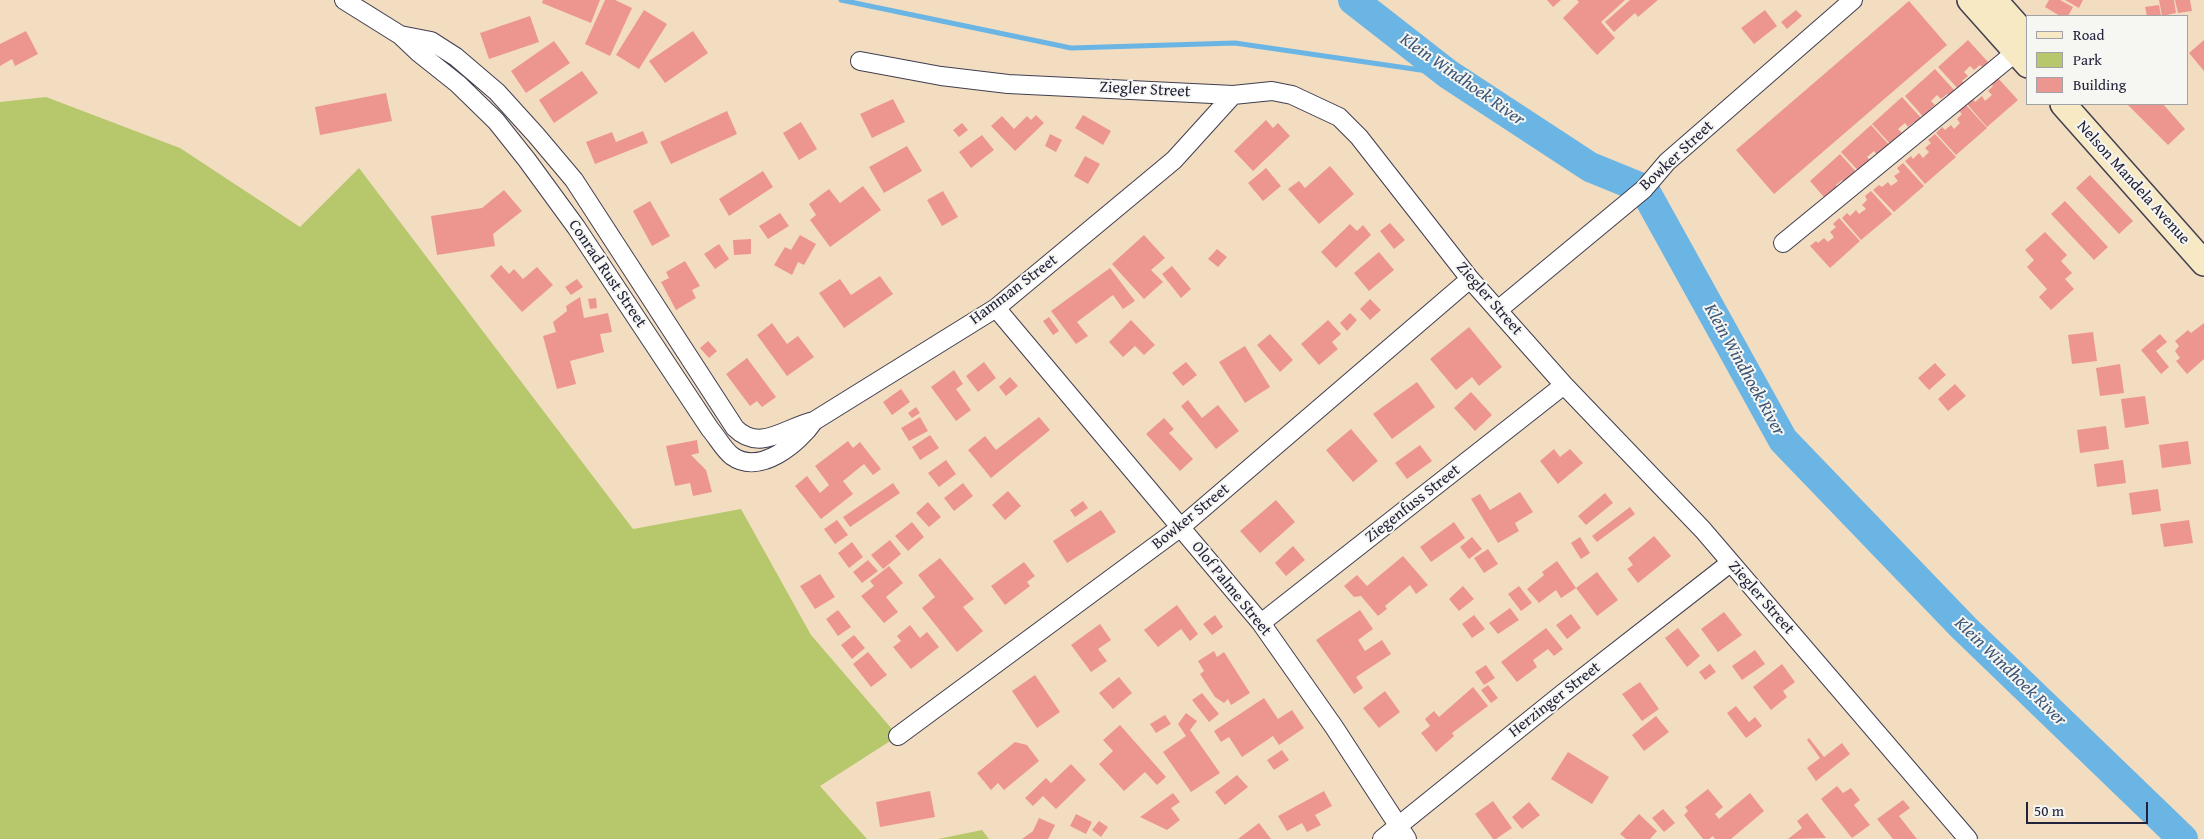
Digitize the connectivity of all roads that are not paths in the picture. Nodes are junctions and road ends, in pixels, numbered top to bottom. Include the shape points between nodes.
1 (344, 0) edge
2 (1853, 0) edge
3 (1970, 0) edge
4 (1994, 0) edge
5 (400, 35) junction
6 (2024, 52) edge
7 (860, 61) dead end
8 (1233, 95) junction
9 (2064, 105) edge
10 (2086, 105) edge
11 (2204, 240) edge
12 (1784, 243) dead end
13 (2204, 263) edge
14 (1470, 279) junction
15 (996, 308) junction
16 (1498, 310) junction
17 (1564, 385) junction
18 (814, 421) junction
19 (764, 439) joint
20 (1181, 527) junction
21 (1730, 563) junction
22 (1262, 623) junction
23 (898, 736) dead end
24 (1403, 832) edge
25 (1382, 839) edge
26 (1968, 839) edge

1 - 5 street, Conrad Rust Street
2 - 16 street, Bowker Street via 1667,162 1644,189
3 - 6 main road
4 - 6 main road
5 - 18 street, Conrad Rust Street via 496,121 527,160 576,227 710,429 732,456 745,462 770,458 806,432
5 - 19 street, Conrad Rust Street via 431,41 456,56 497,92 536,135 574,180 735,428 742,436
6 - 12 street
7 - 8 street, Ziegler Street via 1008,84
8 - 14 street, Ziegler Street via 1272,91 1292,95 1340,117
8 - 15 street, Hamman Street via 1174,160
9 - 13 main road, Nelson Mandela Avenue
10 - 11 main road, Nelson Mandela Avenue
14 - 16 street, Ziegler Street
14 - 20 street, Bowker Street
15 - 18 street, Hamman Street
15 - 20 street, Olof Palme Street
16 - 17 street, Ziegler Street
17 - 21 street, Ziegler Street via 1703,530
17 - 22 street, Ziegenfuss Street
18 - 19 street, Hamman Street via 798,424
20 - 22 street, Olof Palme Street
20 - 23 street, Bowker Street
21 - 24 street, Herzinger Street
21 - 26 street, Ziegler Street
22 - 24 street, Olof Palme Street
24 - 25 street, Herzinger Street

